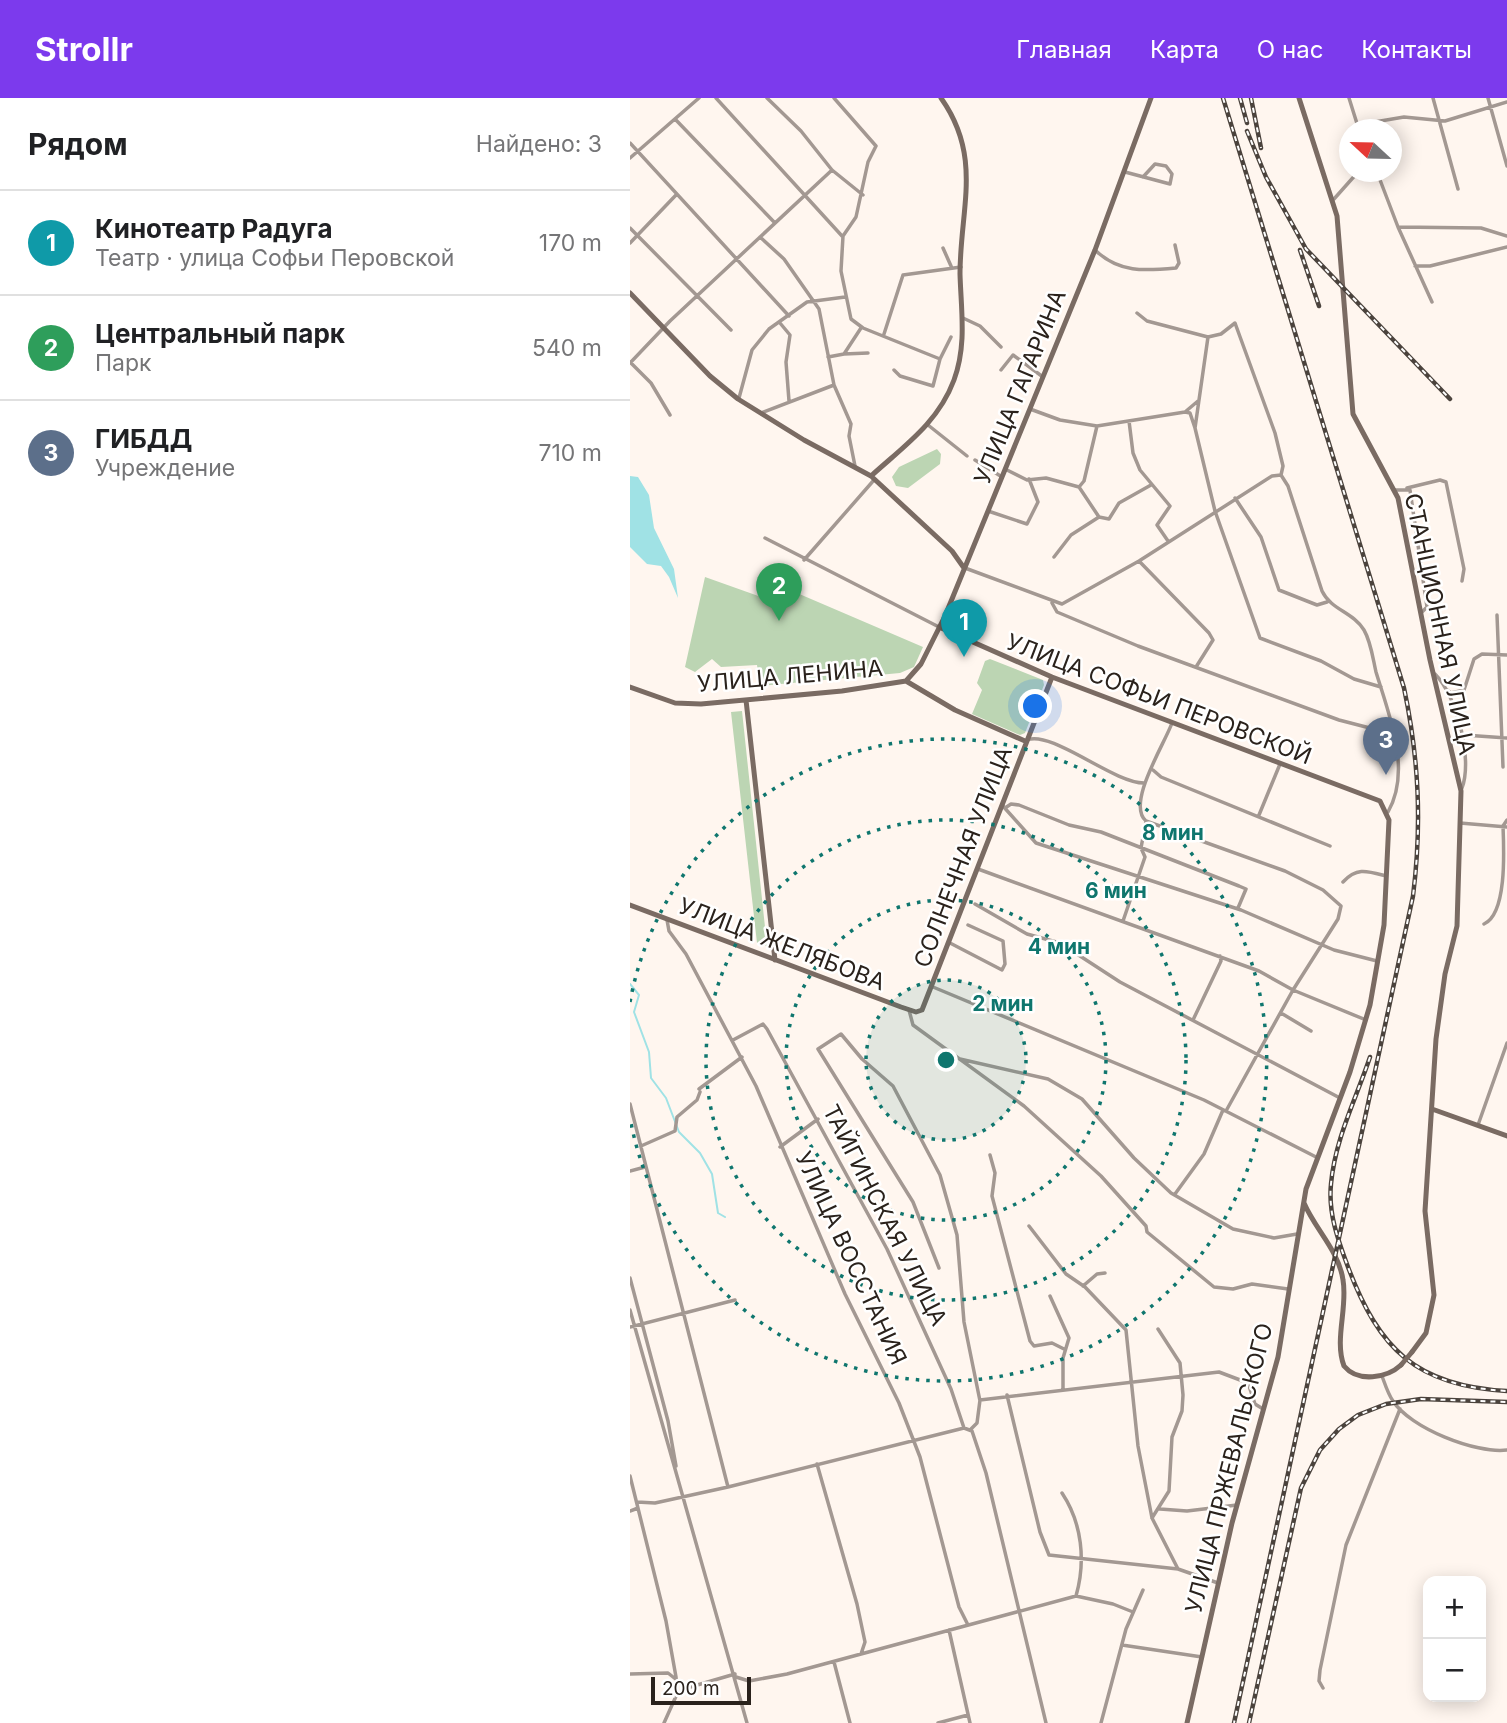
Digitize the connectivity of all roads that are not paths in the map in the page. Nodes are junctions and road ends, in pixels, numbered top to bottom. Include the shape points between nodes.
1 (699, 98) edge
2 (716, 98) edge
3 (766, 98) edge
4 (834, 98) edge
5 (941, 98) edge
6 (1152, 98) edge
7 (1299, 98) edge
8 (1349, 98) edge
9 (1433, 98) edge
10 (1488, 98) edge
11 (1507, 102) edge
12 (1491, 107) junction
13 (675, 119) junction
14 (1356, 119) edge
15 (1395, 119) edge
16 (1437, 121) junction
17 (630, 143) edge
18 (638, 152) junction
19 (630, 158) edge
20 (1507, 166) edge
21 (832, 170) junction
22 (1125, 172) junction
23 (1143, 177) junction
24 (1349, 182) edge
25 (1381, 182) edge
26 (1458, 189) dead end
27 (676, 195) junction
28 (863, 195) junction
29 (804, 196) junction
30 (1334, 199) junction
31 (775, 223) junction
32 (1398, 227) junction
33 (630, 228) edge
34 (637, 235) junction
35 (843, 236) junction
36 (1507, 236) edge
37 (760, 237) junction
38 (630, 243) edge
39 (1175, 246) dead end
40 (1507, 247) edge
41 (943, 248) dead end
42 (1095, 250) junction
43 (737, 259) junction
44 (951, 266) junction
45 (1415, 266) junction
46 (961, 267) junction
47 (630, 293) edge
48 (697, 296) junction
49 (845, 297) junction
50 (812, 302) junction
51 (1432, 302) dead end
52 (1137, 313) dead end
53 (789, 316) junction
54 (963, 318) junction
55 (780, 323) junction
56 (663, 328) junction
57 (862, 328) junction
58 (731, 330) dead end
59 (884, 334) junction
60 (951, 337) dead end
61 (1208, 337) junction
62 (1001, 347) dead end
63 (868, 353) dead end
64 (844, 354) junction
65 (828, 357) junction
66 (940, 359) junction
67 (630, 363) edge
68 (894, 370) dead end
69 (1002, 370) dead end
70 (1043, 377) junction
71 (834, 385) junction
72 (738, 400) junction
73 (1200, 400) junction
74 (789, 401) junction
75 (1030, 409) junction
76 (1185, 412) junction
77 (759, 414) junction
78 (670, 415) dead end
79 (1129, 421) junction
80 (928, 425) junction
81 (1097, 426) junction
82 (1195, 428) junction
83 (967, 456) dead end
84 (975, 460) dead end
85 (855, 468) junction
86 (1005, 469) junction
87 (1280, 475) junction
88 (873, 477) junction
89 (1002, 477) junction
90 (1029, 479) junction
91 (1151, 485) junction
92 (1079, 487) junction
93 (1407, 488) junction
94 (1394, 490) junction
95 (1235, 498) junction
96 (988, 511) junction
97 (1215, 511) junction
98 (1099, 517) junction
99 (765, 538) dead end
100 (1168, 542) junction
101 (1054, 557) dead end
102 (804, 560) junction
103 (1139, 561) junction
104 (964, 568) junction
105 (1462, 580) dead end
106 (1327, 602) junction
107 (1052, 603) junction
108 (1421, 613) junction
109 (1497, 615) dead end
110 (939, 627) junction
111 (1499, 654) junction
112 (1507, 654) edge
113 (1196, 667) junction
114 (1433, 672) junction
115 (1052, 677) junction
116 (906, 681) junction
117 (630, 687) edge
118 (1381, 687) junction
119 (1446, 688) junction
120 (746, 700) junction
121 (1172, 723) junction
122 (1394, 734) junction
123 (1463, 735) junction
124 (1505, 738) edge
125 (1026, 741) junction
126 (1280, 764) junction
127 (1503, 768) dead end
128 (1153, 770) junction
129 (1144, 783) junction
130 (1461, 793) junction
131 (1004, 806) junction
132 (1388, 812) junction
133 (1259, 815) junction
134 (1507, 820) edge
135 (1146, 821) junction
136 (1460, 823) junction
137 (1505, 826) edge
138 (1330, 846) dead end
139 (1141, 848) junction
140 (978, 869) junction
141 (1139, 875) junction
142 (1386, 876) junction
143 (1343, 882) dead end
144 (975, 904) dead end
145 (630, 905) edge
146 (1238, 909) junction
147 (667, 920) junction
148 (1123, 921) junction
149 (968, 925) dead end
150 (1484, 925) dead end
151 (950, 943) junction
152 (1320, 945) junction
153 (1220, 956) junction
154 (775, 960) junction
155 (1379, 961) junction
156 (933, 987) junction
157 (1293, 990) junction
158 (909, 1010) junction
159 (922, 1010) joint
160 (1281, 1013) junction
161 (1193, 1020) junction
162 (1366, 1020) junction
163 (1311, 1031) dead end
164 (733, 1040) junction
165 (1507, 1043) edge
166 (1260, 1054) junction
167 (954, 1057) junction
168 (742, 1058) junction
169 (1340, 1098) junction
170 (630, 1104) edge
171 (1432, 1109) junction
172 (1225, 1110) junction
173 (818, 1119) junction
174 (1478, 1125) junction
175 (1507, 1136) edge
176 (641, 1146) junction
177 (780, 1147) junction
178 (990, 1155) dead end
179 (1318, 1158) junction
180 (645, 1167) junction
181 (630, 1171) edge
182 (1175, 1194) junction
183 (1304, 1203) junction
184 (1029, 1226) dead end
185 (1297, 1234) junction
186 (939, 1268) dead end
187 (1105, 1273) dead end
188 (630, 1278) edge
189 (1083, 1286) junction
190 (1288, 1289) junction
191 (1050, 1296) dead end
192 (735, 1300) dead end
193 (630, 1310) edge
194 (683, 1314) junction
195 (642, 1324) junction
196 (632, 1327) edge
197 (1158, 1329) dead end
198 (1064, 1349) junction
199 (1180, 1376) junction
200 (1382, 1376) junction
201 (1132, 1381) junction
202 (1063, 1389) junction
203 (1007, 1395) junction
204 (980, 1401) junction
205 (1263, 1409) junction
206 (1402, 1411) junction
207 (964, 1428) junction
208 (971, 1431) junction
209 (914, 1441) junction
210 (1507, 1450) edge
211 (817, 1464) junction
212 (678, 1475) junction
213 (630, 1476) edge
214 (728, 1487) junction
215 (1062, 1493) dead end
216 (685, 1497) junction
217 (637, 1502) junction
218 (1237, 1505) junction
219 (638, 1508) junction
220 (1160, 1508) junction
221 (630, 1511) edge
222 (1152, 1518) junction
223 (1081, 1560) junction
224 (1178, 1569) junction
225 (1218, 1583) junction
226 (1143, 1590) dead end
227 (1076, 1596) junction
228 (1017, 1610) junction
229 (1133, 1612) junction
230 (963, 1618) junction
231 (968, 1625) junction
232 (961, 1626) junction
233 (949, 1629) junction
234 (1122, 1645) junction
235 (861, 1654) junction
236 (1202, 1657) junction
237 (834, 1662) junction
238 (630, 1674) edge
239 (736, 1676) junction
240 (676, 1677) junction
241 (1323, 1688) dead end
242 (968, 1715) junction
243 (664, 1723) edge
244 (747, 1723) edge
245 (850, 1723) edge
246 (938, 1723) edge
247 (971, 1723) edge
248 (1046, 1723) edge
249 (1101, 1723) edge
250 (1186, 1723) edge

1 - 13 street
2 - 29 street
3 - 21 street via 801,131
4 - 28 street via 876,146 868,162
5 - 46 main road via 963,144 968,175
6 - 22 main road, УЛИЦА ГАГАРИНА
7 - 30 main road, СТАНЦИОННАЯ УЛИЦА
8 - 14 street
9 - 16 street
10 - 12 street
11 - 12 street
12 - 16 street
12 - 20 street
13 - 18 street
13 - 31 street
15 - 16 street
16 - 26 street
17 - 18 street
18 - 19 street
18 - 27 street
21 - 28 street
21 - 29 street
22 - 23 street
22 - 42 main road, УЛИЦА ГАГАРИНА
23 - 23 street via 1170,184 1171,174 1166,166 1156,164
24 - 30 street
25 - 32 street
27 - 34 street
27 - 43 street
28 - 35 street
29 - 31 street
29 - 35 street
30 - 94 main road, СТАНЦИОННАЯ УЛИЦА via 1353,414
31 - 37 street
32 - 36 street via 1480,228
32 - 45 street
33 - 34 street
34 - 38 street
34 - 48 street
35 - 49 street
37 - 43 street
37 - 50 street via 784,259
39 - 42 street via 1176,268 1153,271 1114,266
40 - 45 street
41 - 44 street
42 - 70 main road, УЛИЦА ГАГАРИНА
43 - 48 street
43 - 53 street
44 - 46 street
44 - 59 street via 904,275
45 - 51 street
46 - 54 main road
47 - 56 main road
48 - 56 street
48 - 58 street
49 - 50 street
49 - 57 street via 851,319
50 - 53 street
50 - 65 street via 819,309
52 - 61 street via 1147,321
53 - 55 street
54 - 62 street via 980,326
54 - 80 main road via 962,350 954,380
55 - 72 street via 752,350
55 - 74 street via 790,335 786,362
56 - 67 street
56 - 72 main road
57 - 59 street
57 - 64 street
59 - 66 street
60 - 66 street
61 - 73 street
61 - 87 street via 1235,323 1275,433 1283,466
63 - 64 street
64 - 65 street
65 - 71 street
66 - 68 street via 933,386
67 - 78 street via 651,383
69 - 70 street via 1013,355
70 - 75 main road, УЛИЦА ГАГАРИНА
71 - 74 street
71 - 85 street via 849,416
72 - 77 main road
73 - 76 street
73 - 82 street
74 - 77 street
75 - 81 street
75 - 86 main road, УЛИЦА ГАГАРИНА
76 - 79 street
76 - 82 street via 1190,413
77 - 85 main road
79 - 81 street
79 - 91 street via 1133,453
80 - 83 street
80 - 88 main road
81 - 92 street
82 - 97 street
84 - 89 street
85 - 88 main road
86 - 89 main road, УЛИЦА ГАГАРИНА
86 - 90 street
87 - 95 street
87 - 106 street via 1288,486
88 - 102 street
88 - 104 main road via 952,551
89 - 96 main road, УЛИЦА ГАГАРИНА
90 - 92 street via 1046,478
90 - 96 street via 1038,502 1027,524
91 - 98 street via 1119,503 1110,519
91 - 100 street via 1170,506 1157,525
92 - 98 street
93 - 94 street
93 - 105 street via 1446,482 1464,569
93 - 108 street via 1427,607
94 - 108 main road, СТАНЦИОННАЯ УЛИЦА
95 - 97 street
95 - 106 street via 1261,537 1279,590 1317,605
96 - 104 main road, УЛИЦА ГАГАРИНА
97 - 100 street
97 - 118 street via 1260,638
98 - 101 street via 1071,535
99 - 102 street, УЛИЦА СОФЬИ ПЕРОВСКОЙ
100 - 103 street
102 - 110 street, УЛИЦА СОФЬИ ПЕРОВСКОЙ
103 - 107 street via 1077,598
103 - 113 street via 1213,640
104 - 107 street
104 - 110 main road, УЛИЦА ГАГАРИНА
106 - 118 street via 1352,617 1364,631
107 - 113 street via 1057,612 1071,619
108 - 114 main road, СТАНЦИОННАЯ УЛИЦА
109 - 111 street
110 - 115 main road, УЛИЦА СОФЬИ ПЕРОВСКОЙ
110 - 116 main road, УЛИЦА ГАГАРИНА
111 - 112 street
111 - 119 street via 1474,659 1464,690
111 - 124 street
113 - 122 street via 1339,720
114 - 119 street
114 - 130 main road, СТАНЦИОННАЯ УЛИЦА
115 - 121 main road, УЛИЦА СОФЬИ ПЕРОВСКОЙ
115 - 125 main road, СОЛНЕЧНАЯ УЛИЦА
116 - 120 main road, УЛИЦА ЛЕНИНА
116 - 125 main road, УЛИЦА ЛЕНИНА via 967,716
117 - 120 main road, УЛИЦА ЛЕНИНА via 675,702
118 - 122 street
119 - 123 street
120 - 154 main road
121 - 126 main road, УЛИЦА СОФЬИ ПЕРОВСКОЙ
121 - 128 street
122 - 132 street via 1399,775 1397,796
123 - 124 street
123 - 130 street via 1466,763
124 - 127 street
125 - 129 street via 1044,740 1101,769
125 - 131 main road, СОЛНЕЧНАЯ УЛИЦА
126 - 132 main road, УЛИЦА СОФЬИ ПЕРОВСКОЙ via 1380,802
126 - 133 street
128 - 129 street
128 - 133 street
129 - 135 street via 1138,802
130 - 136 main road, СТАНЦИОННАЯ УЛИЦА
131 - 139 street via 1019,805 1034,814
131 - 140 main road, СОЛНЕЧНАЯ УЛИЦА
131 - 141 street via 1036,843
132 - 142 main road, УЛИЦА ПРЖЕВАЛЬСКОГО
133 - 138 street
134 - 137 street
135 - 139 street
135 - 152 street via 1284,871 1323,890 1341,906 1338,919
136 - 137 street
136 - 171 main road, СТАНЦИОННАЯ УЛИЦА via 1457,926 1438,1016
137 - 150 street via 1506,888 1498,914
139 - 141 street via 1145,857
139 - 146 street via 1245,888
140 - 148 street
140 - 151 main road, СОЛНЕЧНАЯ УЛИЦА
141 - 146 street
141 - 148 street
142 - 143 street via 1353,871
142 - 155 main road, УЛИЦА ПРЖЕВАЛЬСКОГО
144 - 161 street via 1027,934 1060,943 1119,982
145 - 147 main road, УЛИЦА ЖЕЛЯБОВА
146 - 152 street
147 - 154 main road, УЛИЦА ЖЕЛЯБОВА
147 - 164 street, УЛИЦА ВОССТАНИЯ via 669,931
148 - 153 street
149 - 151 street via 1003,941 1002,970
151 - 156 main road, СОЛНЕЧНАЯ УЛИЦА
152 - 155 street
152 - 157 street
153 - 157 street
153 - 161 street
154 - 158 main road, УЛИЦА ЖЕЛЯБОВА
155 - 162 main road, УЛИЦА ПРЖЕВАЛЬСКОГО
156 - 159 main road, СОЛНЕЧНАЯ УЛИЦА
156 - 172 street
157 - 160 street
157 - 162 street
158 - 159 main road, УЛИЦА ЖЕЛЯБОВА
158 - 167 street via 913,1025
160 - 163 street
160 - 166 street
161 - 166 street
162 - 169 main road, УЛИЦА ПРЖЕВАЛЬСКОГО
164 - 168 street, УЛИЦА ВОССТАНИЯ
164 - 173 street, ТАЙГИНСКАЯ УЛИЦА via 763,1024
165 - 174 street
166 - 169 street
166 - 172 street
167 - 182 street via 1048,1079 1082,1099 1143,1167
167 - 190 street via 1024,1106 1101,1176 1147,1232 1214,1287 1252,1284
168 - 176 street via 699,1091 697,1100 677,1117 676,1131
168 - 177 street, УЛИЦА ВОССТАНИЯ
169 - 179 main road, УЛИЦА ПРЖЕВАЛЬСКОГО
170 - 176 street
171 - 174 main road
171 - 200 main road, СТАНЦИОННАЯ УЛИЦА, bridge via 1425,1211 1434,1295 1426,1333 1401,1365
172 - 179 street
172 - 182 street via 1204,1154
173 - 177 street
173 - 207 street, ТАЙГИНСКАЯ УЛИЦА via 913,1302
174 - 175 main road
176 - 180 street
177 - 209 street, УЛИЦА ВОССТАНИЯ
178 - 198 street via 995,1173 992,1196 1030,1341 1034,1346 1052,1343
179 - 183 main road, УЛИЦА ПРЖЕВАЛЬСКОГО
180 - 181 street
180 - 194 street
182 - 185 street via 1233,1228 1274,1238
183 - 185 main road, УЛИЦА ПРЖЕВАЛЬСКОГО
183 - 200 main road via 1342,1274 1342,1362 1354,1373
184 - 189 street via 1066,1274
185 - 190 main road, УЛИЦА ПРЖЕВАЛЬСКОГО
186 - 204 street via 914,1202 818,1049 841,1034 893,1086 940,1175 957,1235 964,1322
187 - 189 street
188 - 195 street
189 - 201 street via 1126,1329
190 - 205 main road, УЛИЦА ПРЖЕВАЛЬСКОГО via 1278,1357
191 - 198 street via 1069,1338
192 - 194 street
193 - 196 street
194 - 195 street
194 - 214 street
195 - 196 street
195 - 212 street
196 - 212 street
197 - 199 street via 1180,1363
198 - 202 street
199 - 201 street
199 - 205 street via 1219,1373 1240,1378
199 - 220 street via 1182,1411 1172,1437 1169,1491
200 - 206 street
201 - 202 street
201 - 222 street
202 - 203 street
203 - 204 street
203 - 223 street via 1046,1550 1049,1555
204 - 208 street
205 - 218 main road, УЛИЦА ПРЖЕВАЛЬСКОГО
206 - 210 street via 1422,1426 1460,1441 1486,1450
206 - 241 street via 1346,1545 1320,1670
207 - 208 street
207 - 209 street
208 - 228 street via 986,1473
209 - 211 street
209 - 230 street, УЛИЦА ВОССТАНИЯ
211 - 214 street
211 - 235 street via 857,1604 865,1642
212 - 216 street
213 - 217 street
214 - 216 street
215 - 223 street via 1077,1521
216 - 217 street
216 - 239 street
217 - 219 street
218 - 220 street via 1187,1511
218 - 225 main road, УЛИЦА ПРЖЕВАЛЬСКОГО
219 - 221 street
219 - 240 street
220 - 222 street
222 - 224 street
223 - 224 street
223 - 227 street
224 - 225 street
225 - 236 main road, УЛИЦА ПРЖЕВАЛЬСКОГО
226 - 229 street
227 - 228 street
227 - 229 street
228 - 231 street
228 - 248 street
229 - 234 street
230 - 231 street, УЛИЦА ВОССТАНИЯ
230 - 232 street
231 - 232 street
232 - 233 street
233 - 235 street
233 - 242 street
234 - 236 street
234 - 249 street
235 - 237 street
236 - 250 main road, УЛИЦА ПРЖЕВАЛЬСКОГО
237 - 239 street via 749,1681
237 - 245 street
238 - 240 street
239 - 240 street via 687,1688
239 - 244 street
240 - 243 street via 677,1694
242 - 246 street
242 - 247 street

